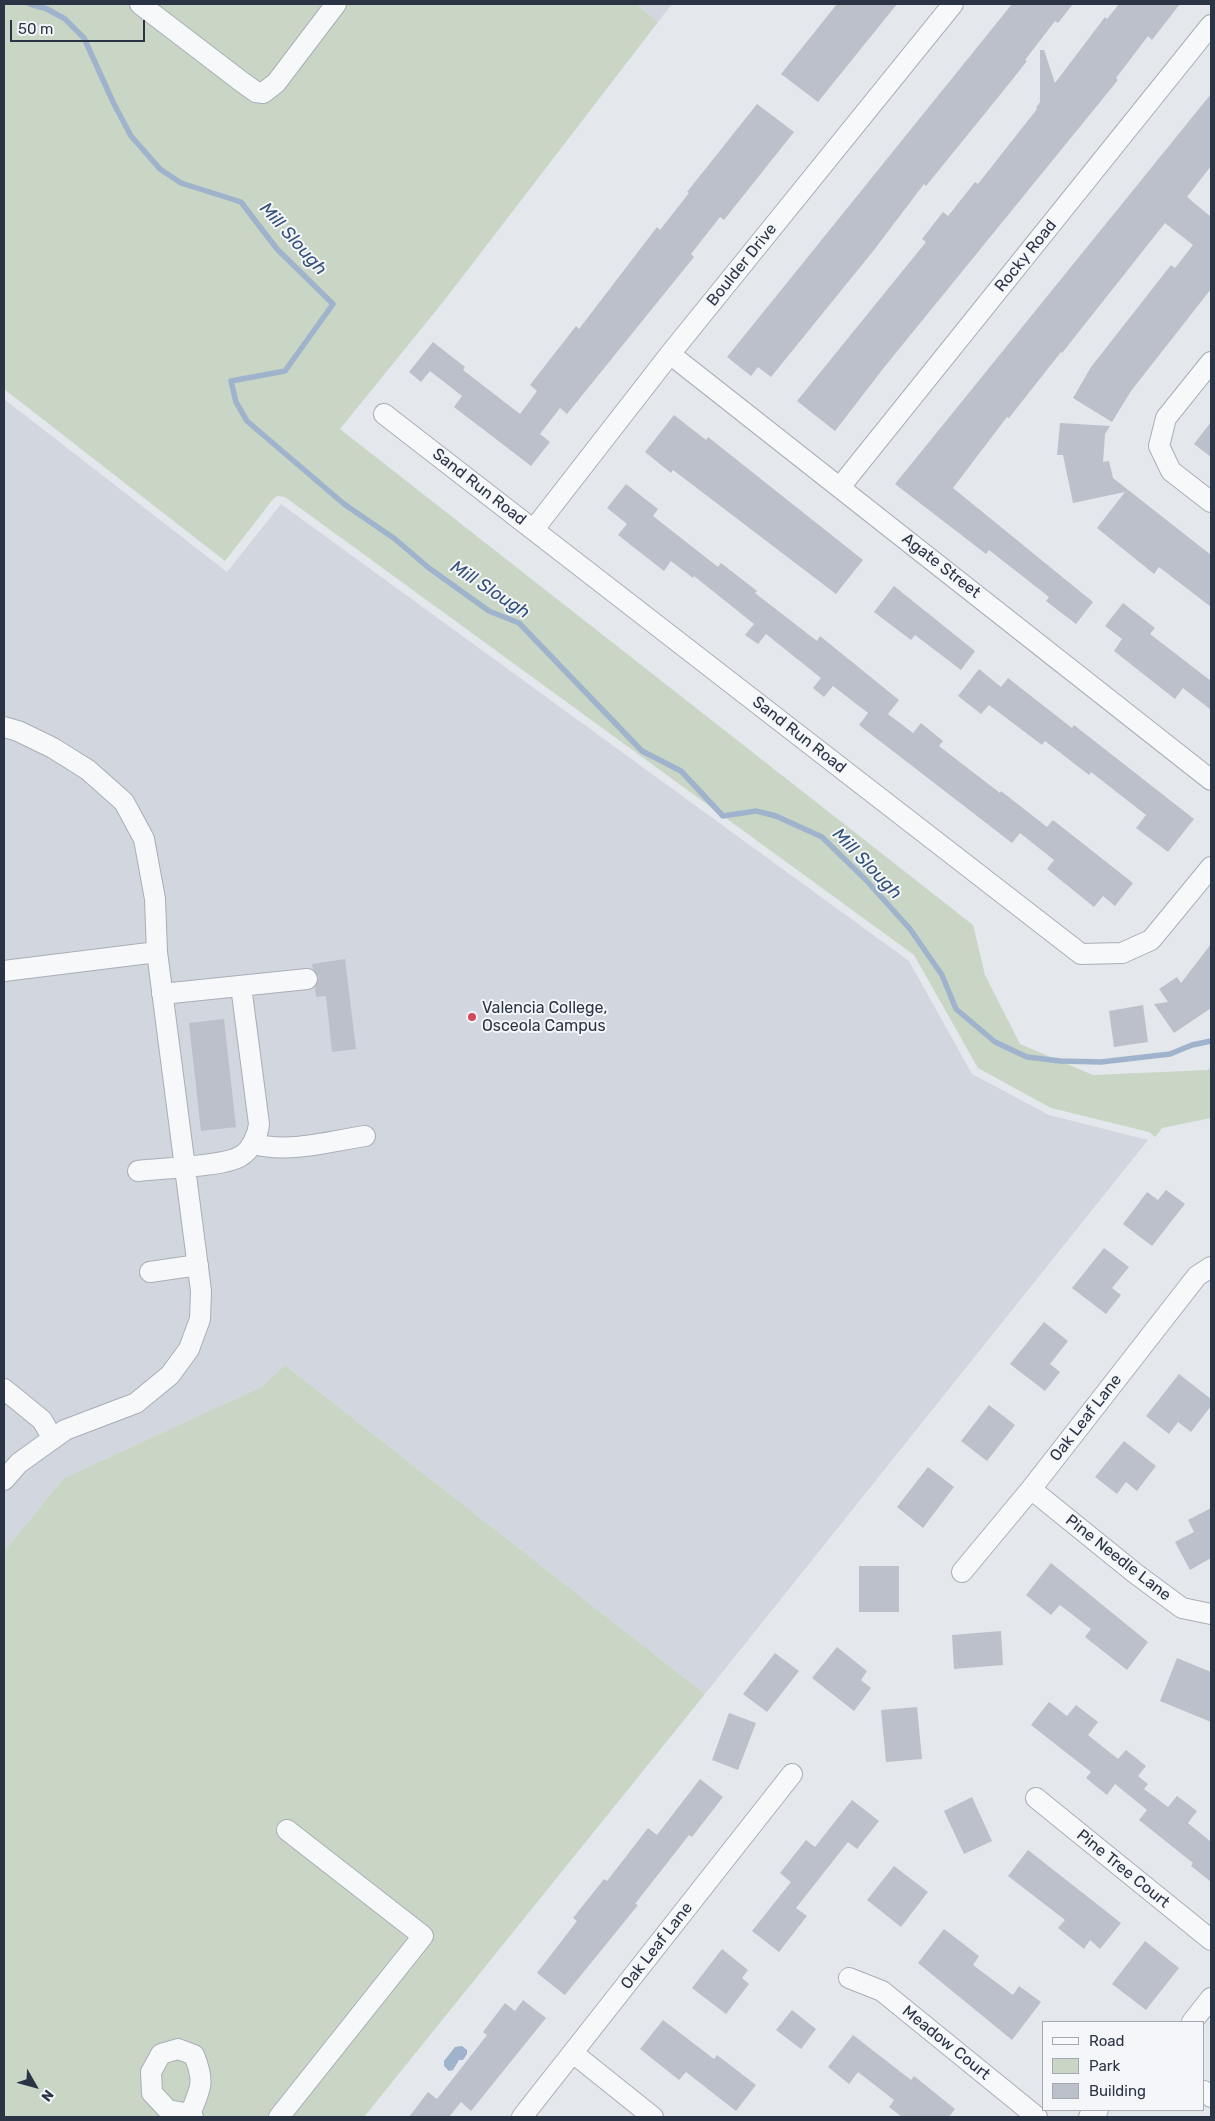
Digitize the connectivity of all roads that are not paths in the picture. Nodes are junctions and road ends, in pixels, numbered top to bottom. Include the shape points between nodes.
1 (140, 4) edge
2 (336, 4) edge
3 (953, 4) edge
4 (1211, 25) edge
5 (670, 354) junction
6 (1211, 362) edge
7 (384, 414) dead end
8 (840, 487) junction
9 (1211, 502) edge
10 (534, 529) junction
11 (4, 727) edge
12 (1211, 780) edge
13 (1211, 867) edge
14 (158, 952) junction
15 (4, 971) edge
16 (307, 979) dead end
17 (241, 986) junction
18 (162, 994) junction
19 (365, 1136) dead end
20 (252, 1144) junction
21 (185, 1166) junction
22 (138, 1170) dead end
23 (198, 1265) junction
24 (1211, 1267) edge
25 (150, 1272) dead end
26 (4, 1389) edge
27 (53, 1439) junction
28 (4, 1480) edge
29 (1031, 1489) junction
30 (962, 1572) dead end
31 (1211, 1614) edge
32 (792, 1774) dead end
33 (1036, 1798) dead end
34 (287, 1830) dead end
35 (1211, 1940) edge
36 (849, 1978) dead end
37 (1211, 1998) edge
38 (1193, 2021) edge
39 (573, 2053) junction
40 (278, 2117) edge
41 (522, 2117) edge
42 (654, 2117) edge
43 (1037, 2117) edge

1 - 2 street via 242,82 263,93 276,84
3 - 5 street, Boulder Drive
4 - 8 street, Rocky Road
5 - 8 street, Agate Street
5 - 10 street, Boulder Drive
6 - 9 street via 1166,418 1159,446 1172,471
7 - 10 street, Sand Run Road
8 - 12 street, Agate Street
10 - 13 street, Sand Run Road via 1081,954 1122,952 1151,940
11 - 14 street via 52,748 88,770 124,802 144,839 155,899
14 - 15 street
14 - 18 street
16 - 17 street
17 - 18 street
17 - 20 street via 259,1124
18 - 21 street
19 - 20 street via 289,1149
20 - 21 street via 241,1156 221,1163
21 - 22 street
21 - 23 street
23 - 25 street
23 - 27 street via 200,1319 189,1349 170,1375 136,1403 65,1430
24 - 29 street, Oak Leaf Lane via 1197,1276
26 - 27 street via 42,1420
27 - 28 street via 19,1463
29 - 30 street, Oak Leaf Lane
29 - 31 street, Pine Needle Lane via 1182,1608
32 - 39 street, Oak Leaf Lane
33 - 35 street, Pine Tree Court
34 - 40 street via 423,1936
36 - 43 street, Meadow Court via 882,1991
37 - 38 street
39 - 41 street, Oak Leaf Lane
39 - 42 street

